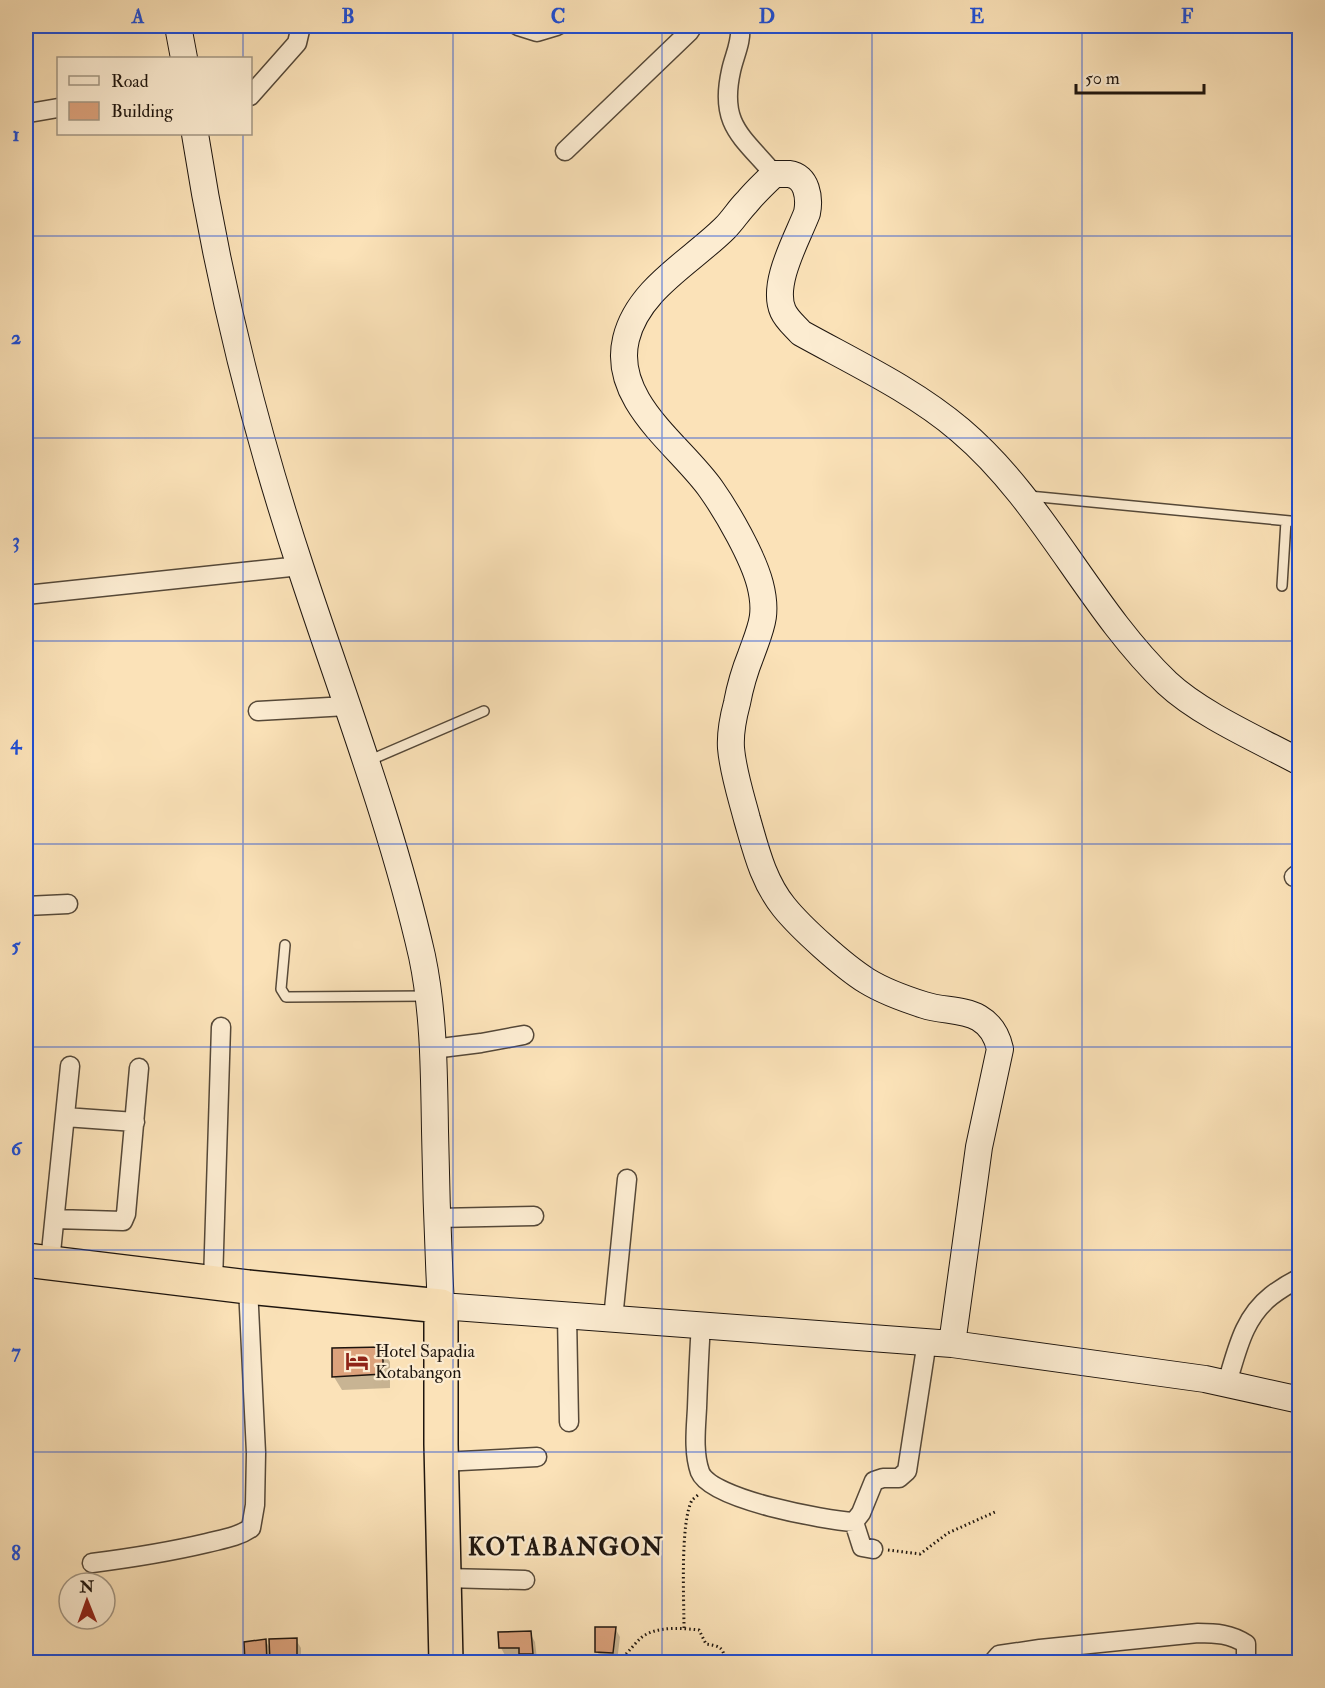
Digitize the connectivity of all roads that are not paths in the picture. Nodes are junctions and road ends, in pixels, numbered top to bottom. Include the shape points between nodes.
1 (178, 26) edge
2 (302, 26) edge
3 (518, 26) edge
4 (557, 26) edge
5 (693, 26) edge
6 (740, 26) edge
7 (183, 57) edge
8 (252, 94) edge
9 (57, 108) edge
10 (26, 112) edge
11 (195, 135) edge
12 (565, 151) dead end
13 (774, 174) junction
14 (1024, 496) junction
15 (1286, 520) junction
16 (1299, 522) edge
17 (300, 566) junction
18 (1282, 586) dead end
19 (26, 595) edge
20 (347, 706) junction
21 (258, 711) dead end
22 (484, 711) dead end
23 (366, 762) junction
24 (1299, 762) edge
25 (68, 904) dead end
26 (26, 906) edge
27 (285, 945) dead end
28 (429, 996) junction
29 (221, 1028) dead end
30 (524, 1035) dead end
31 (433, 1049) junction
32 (70, 1066) dead end
33 (139, 1068) dead end
34 (65, 1118) junction
35 (135, 1122) junction
36 (627, 1179) dead end
37 (534, 1216) dead end
38 (437, 1218) junction
39 (55, 1219) junction
40 (38, 1261) edge
41 (1299, 1278) edge
42 (213, 1282) junction
43 (248, 1287) junction
44 (441, 1306) junction
45 (567, 1316) junction
46 (613, 1319) junction
47 (701, 1325) junction
48 (940, 1342) junction
49 (1227, 1383) junction
50 (1299, 1400) edge
51 (569, 1422) dead end
52 (537, 1457) dead end
53 (442, 1462) junction
54 (854, 1522) junction
55 (873, 1550) road end
56 (92, 1563) dead end
57 (445, 1578) junction
58 (525, 1580) dead end
59 (446, 1662) edge
60 (993, 1662) edge
61 (1246, 1662) edge

1 - 7 street
2 - 8 street via 297,43
3 - 4 street via 537,32
5 - 12 street
6 - 13 street via 742,34 726,101 728,110 734,126
9 - 10 street
11 - 17 street via 242,364
13 - 14 street via 797,177 810,202 781,278 782,309 787,317 801,333 926,404 961,430
13 - 48 street via 728,225 644,301 626,339 625,363 635,398 712,491 748,553 760,586 763,624 738,696 731,748 758,859 770,887 798,922 867,981 932,1008 971,1014 984,1021 997,1038 1000,1049
14 - 15 lane
14 - 24 street via 1150,666 1199,706
15 - 16 lane
15 - 18 lane
17 - 19 street
17 - 20 street
20 - 21 street
20 - 23 street
22 - 23 lane
23 - 28 street via 401,876
25 - 26 street
27 - 28 lane via 281,989 286,998
28 - 31 street
29 - 42 street
30 - 31 street
31 - 38 street
32 - 34 street
33 - 35 street
34 - 35 street
34 - 39 street
35 - 39 street via 123,1221
36 - 46 street
37 - 38 street
38 - 44 street
39 - 40 street
40 - 42 highway
41 - 49 street via 1256,1310 1245,1328
42 - 43 highway
43 - 44 highway
43 - 56 street via 256,1453 251,1528 241,1535 178,1550
44 - 45 street
44 - 53 highway
45 - 46 street
45 - 51 street
46 - 47 street
47 - 48 street
47 - 54 street via 696,1436 700,1473 709,1484 732,1496
48 - 49 street
48 - 54 street via 907,1471 899,1478 874,1481
49 - 50 street
52 - 53 street
53 - 57 highway
54 - 55 street via 862,1546
57 - 58 street
57 - 59 highway
60 - 61 street via 999,1655 1198,1632 1235,1637 1245,1644

